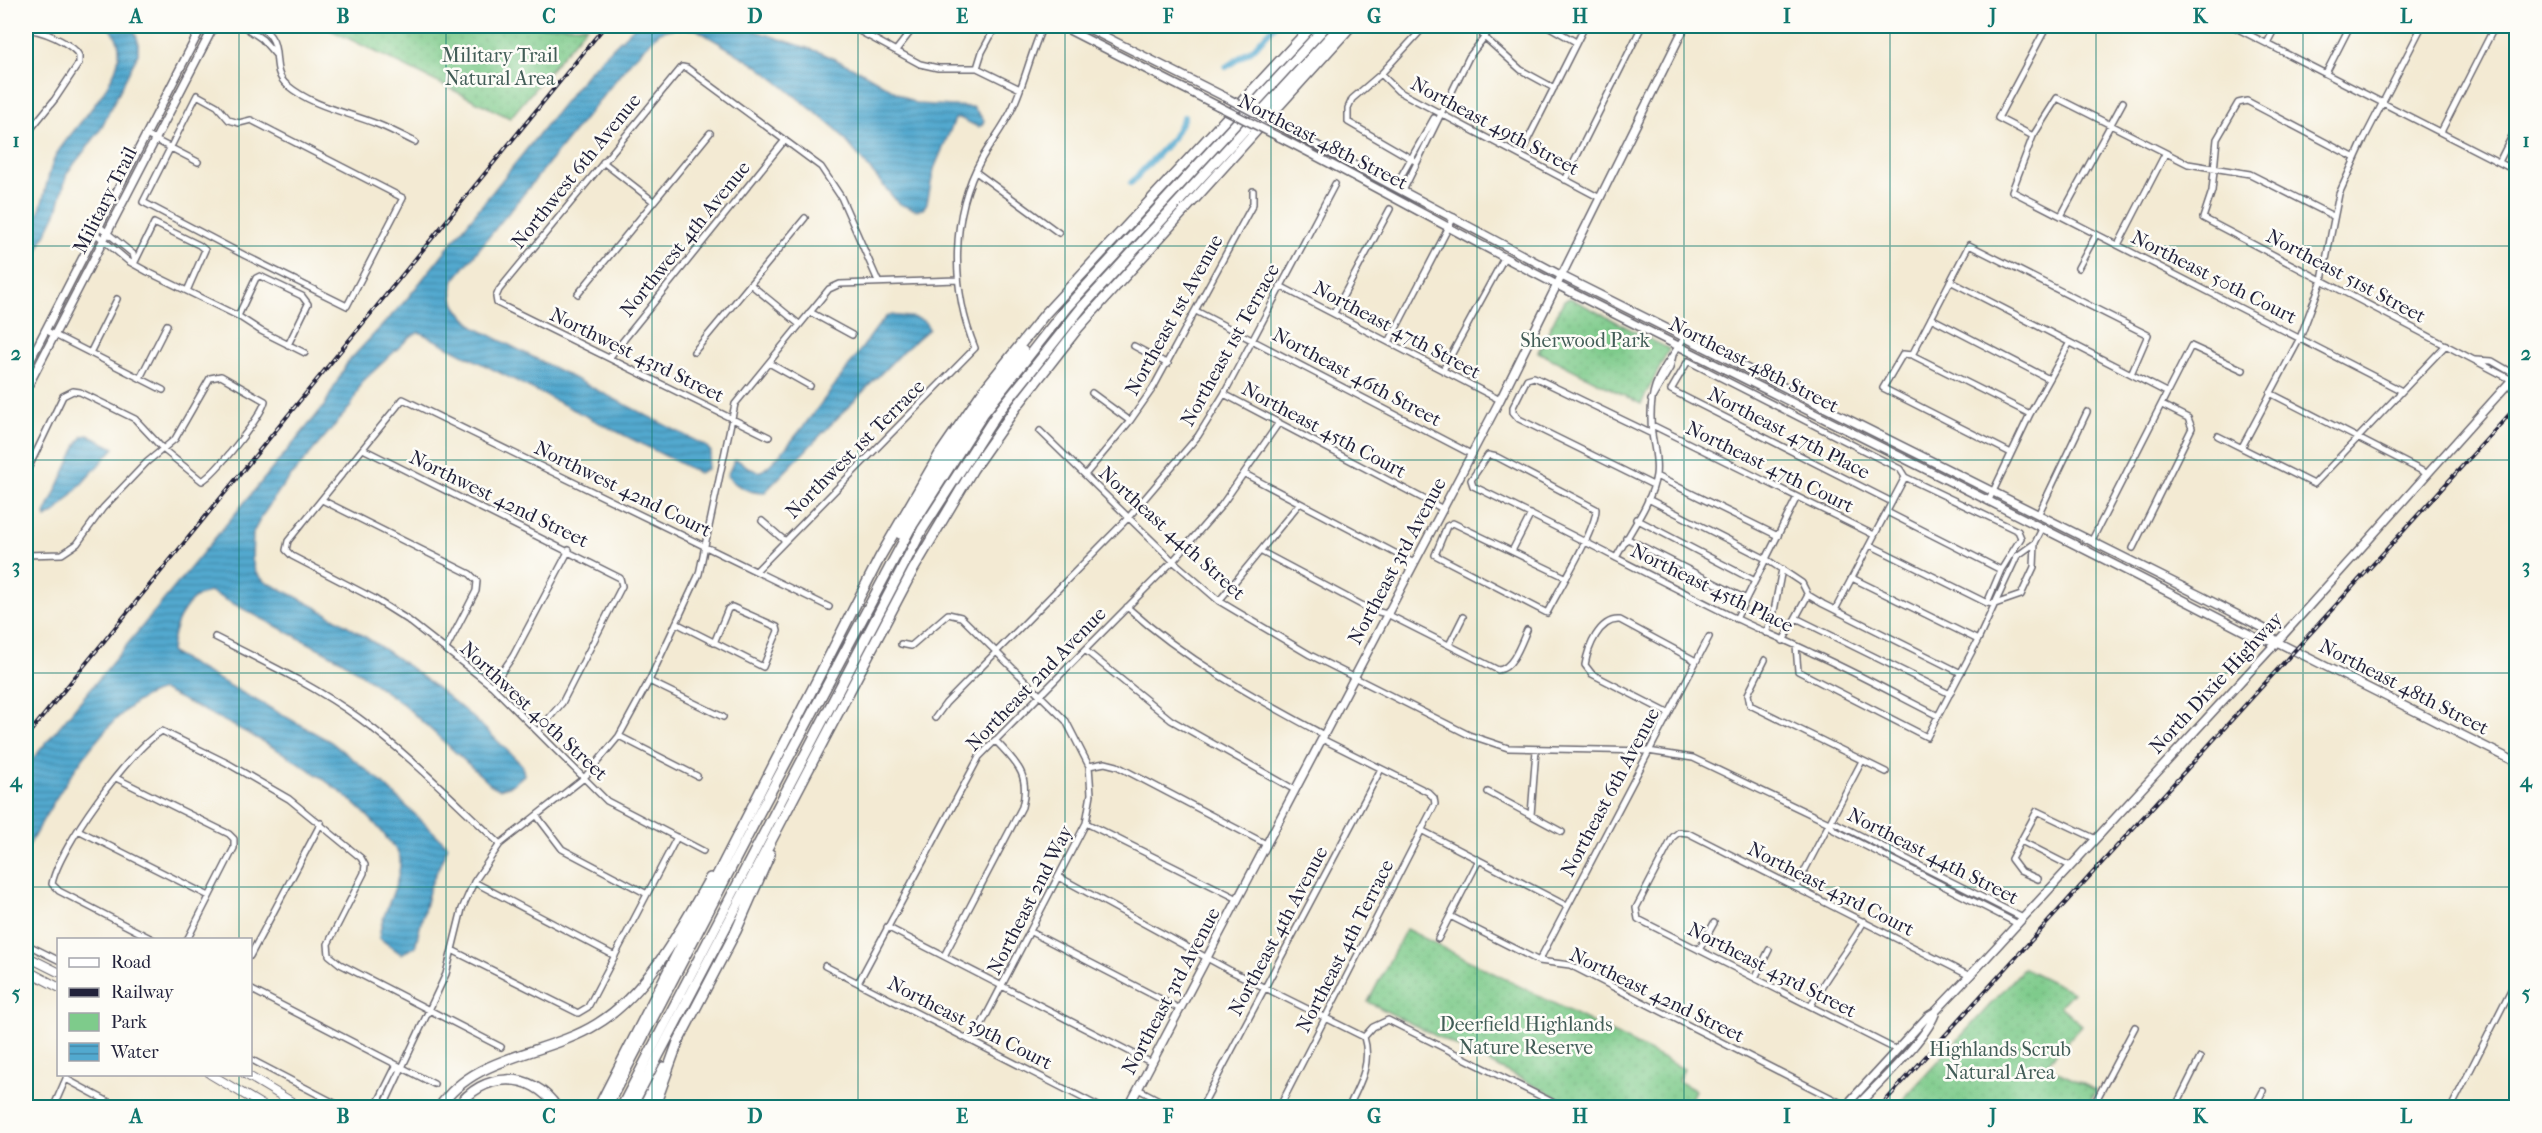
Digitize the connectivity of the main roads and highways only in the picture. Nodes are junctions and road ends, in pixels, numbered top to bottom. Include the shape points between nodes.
1 (202, 26) edge
2 (214, 26) edge
3 (1061, 26) edge
4 (1084, 26) edge
5 (1312, 26) edge
6 (1326, 26) edge
7 (1340, 26) edge
8 (1351, 26) edge
9 (1685, 26) edge
10 (1086, 268) junction
11 (1562, 276) junction
12 (1558, 285) junction
13 (1646, 330) junction
14 (1672, 330) junction
15 (26, 368) edge
16 (2515, 376) edge
17 (26, 390) edge
18 (973, 469) junction
19 (2043, 527) junction
20 (922, 530) junction
21 (2105, 546) junction
22 (2277, 642) junction
23 (2517, 762) edge
24 (791, 802) junction
25 (753, 807) junction
26 (755, 822) junction
27 (26, 956) edge
28 (26, 970) edge
29 (57, 972) edge
30 (57, 986) edge
31 (1936, 1011) junction
32 (678, 1042) junction
33 (213, 1076) edge
34 (248, 1076) edge
35 (255, 1104) edge
36 (267, 1107) edge
37 (302, 1107) edge
38 (439, 1107) edge
39 (457, 1107) edge
40 (557, 1107) edge
41 (598, 1107) edge
42 (606, 1107) edge
43 (621, 1107) edge
44 (631, 1107) edge
45 (643, 1107) edge
46 (654, 1107) edge
47 (1128, 1107) edge
48 (1849, 1107) edge

1 - 15 main road, Military Trail
2 - 17 main road, Military Trail
3 - 12 main road, Northeast 48th Street, bridge
4 - 11 main road, Northeast 48th Street, bridge via 1404,189
5 - 10 highway
6 - 26 highway via 1067,308 989,406 910,529
7 - 20 highway via 1056,337 974,447
8 - 18 highway via 1078,328
9 - 11 main road, Northeast 3rd Avenue
10 - 25 highway via 995,375 928,472 880,557
10 - 26 highway via 1074,290 1000,380 934,475 863,604
11 - 12 main road, Northeast 3rd Avenue
11 - 14 main road, Northeast 48th Street
12 - 13 main road, Northeast 48th Street
12 - 47 main road, Northeast 3rd Avenue
13 - 14 main road
13 - 19 main road, Northeast 48th Street
14 - 21 main road, Northeast 48th Street
16 - 22 main road, North Dixie Highway
18 - 20 highway
18 - 24 highway via 918,561
19 - 21 main road via 2054,524
19 - 22 main road, Northeast 48th Street via 2257,638
20 - 43 highway
21 - 22 main road, Northeast 48th Street via 2265,629
22 - 23 main road, Northeast 48th Street
22 - 31 main road, North Dixie Highway
24 - 32 highway via 736,931
24 - 44 highway
25 - 38 highway via 740,820 706,885 651,973 622,1005 586,1030 466,1077
25 - 41 highway
26 - 42 highway
27 - 29 main road
28 - 30 main road
31 - 48 main road, North Dixie Highway via 1851,1100
31 - 48 main road, North Dixie Highway via 1934,1021 1897,1063 1857,1106
32 - 45 highway
32 - 46 highway
33 - 35 main road
34 - 37 main road
35 - 36 main road
39 - 40 highway via 479,1087 502,1079 534,1086

